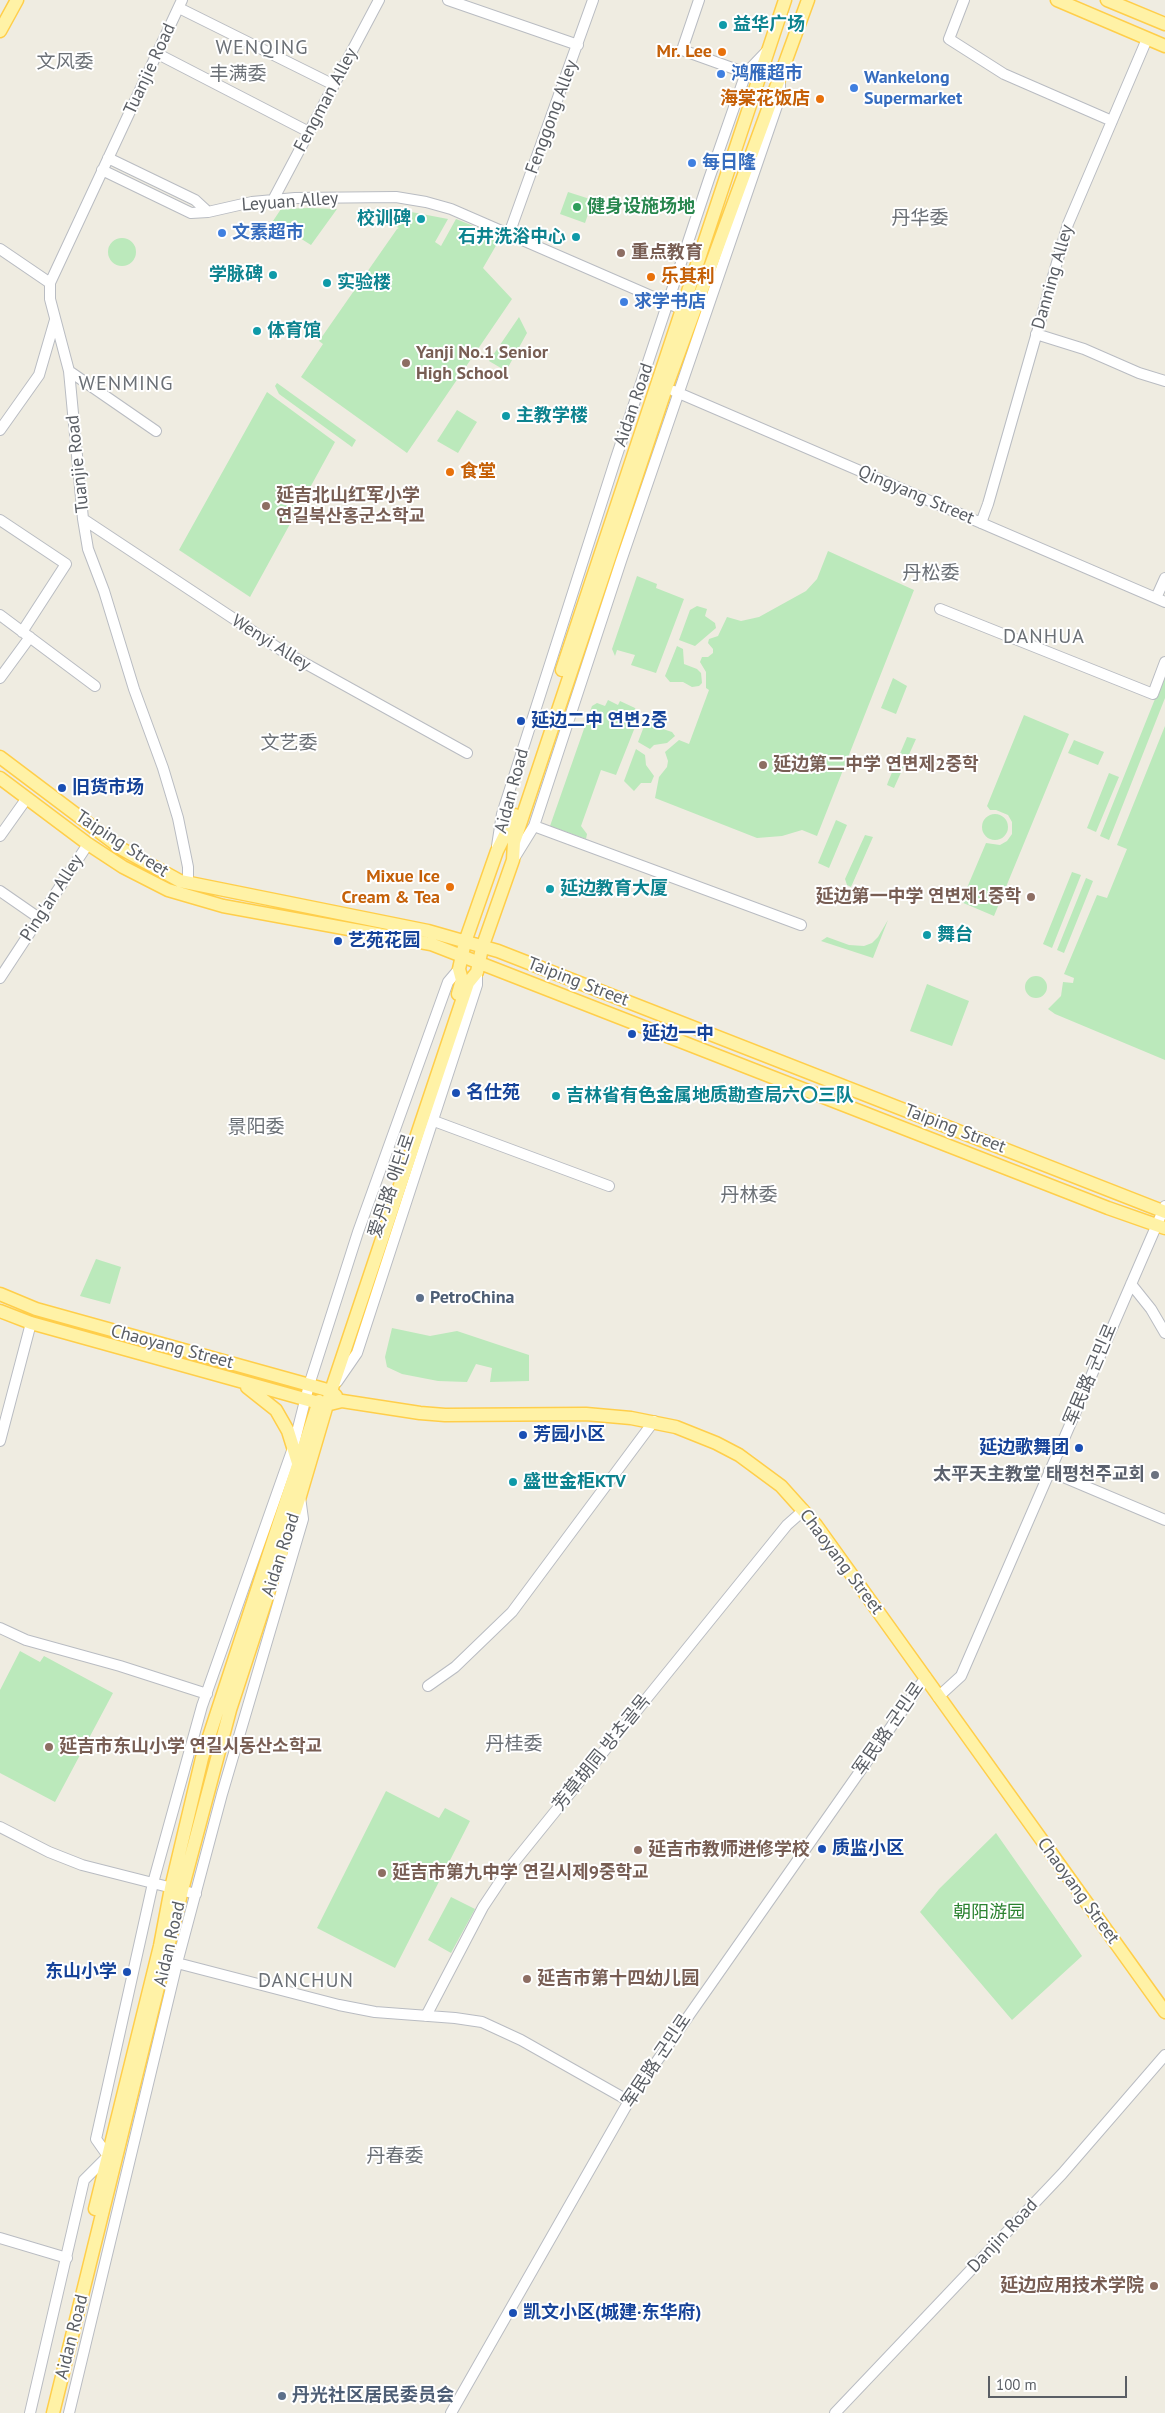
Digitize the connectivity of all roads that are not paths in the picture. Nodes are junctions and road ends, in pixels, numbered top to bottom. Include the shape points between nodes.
1 (17, 0) edge
2 (379, 0) edge
3 (448, 0) edge
4 (593, 0) edge
5 (699, 0) edge
6 (964, 0) edge
7 (1057, 0) edge
8 (1107, 0) edge
9 (785, 1) edge
10 (181, 4) edge
11 (806, 5) edge
12 (1165, 24) edge
13 (0, 31) edge
14 (1147, 39) junction
15 (578, 45) junction
16 (1165, 46) edge
17 (768, 50) junction
18 (156, 53) junction
19 (746, 73) junction
20 (334, 85) junction
21 (1112, 121) junction
22 (309, 132) junction
23 (108, 158) junction
24 (102, 170) junction
25 (273, 200) junction
26 (208, 212) junction
27 (509, 234) junction
28 (0, 249) edge
29 (50, 283) junction
30 (669, 303) junction
31 (681, 308) junction
32 (55, 320) junction
33 (1036, 334) junction
34 (69, 371) junction
35 (1165, 382) edge
36 (672, 390) junction
37 (0, 430) edge
38 (156, 431) dead end
39 (83, 519) junction
40 (0, 520) edge
41 (980, 523) junction
42 (1165, 578) edge
43 (1161, 600) edge
44 (940, 609) dead end
45 (0, 614) edge
46 (26, 634) junction
47 (1165, 662) edge
48 (0, 678) edge
49 (95, 686) dead end
50 (467, 753) dead end
51 (0, 757) edge
52 (0, 778) edge
53 (27, 798) junction
54 (534, 826) junction
55 (0, 836) edge
56 (88, 844) junction
57 (497, 851) junction
58 (513, 860) junction
59 (188, 883) junction
60 (0, 891) edge
61 (478, 906) junction
62 (495, 912) junction
63 (39, 918) junction
64 (801, 925) dead end
65 (465, 942) junction
66 (482, 948) junction
67 (461, 963) junction
68 (478, 967) junction
69 (0, 978) edge
70 (434, 1121) junction
71 (609, 1186) dead end
72 (1164, 1209) edge
73 (1161, 1226) edge
74 (1131, 1284) junction
75 (0, 1294) edge
76 (0, 1311) edge
77 (31, 1323) junction
78 (1165, 1333) edge
79 (239, 1382) junction
80 (308, 1385) junction
81 (327, 1390) junction
82 (304, 1400) junction
83 (342, 1401) junction
84 (322, 1404) junction
85 (654, 1421) junction
86 (0, 1441) edge
87 (293, 1448) junction
88 (298, 1463) junction
89 (1049, 1471) junction
90 (300, 1496) junction
91 (804, 1510) junction
92 (1165, 1520) edge
93 (0, 1628) edge
94 (926, 1677) junction
95 (428, 1686) dead end
96 (206, 1694) junction
97 (938, 1696) junction
98 (0, 1827) edge
99 (152, 1883) junction
100 (177, 1889) junction
101 (196, 1894) junction
102 (177, 1964) junction
103 (1165, 2012) edge
104 (426, 2016) junction
105 (1165, 2055) edge
106 (629, 2101) junction
107 (108, 2156) junction
108 (0, 2238) edge
109 (67, 2258) junction
110 (30, 2413) edge
111 (44, 2413) edge
112 (52, 2413) edge
113 (69, 2413) edge
114 (451, 2413) edge
115 (835, 2413) edge

1 - 13 main road
2 - 20 street, Fengman Alley
3 - 15 street
4 - 15 street, Fenggong Alley
5 - 19 street via 682,50
6 - 21 street via 949,39 1004,74
7 - 14 main road
8 - 12 main road
9 - 11 main road
9 - 17 main road, Aidan Road
10 - 18 street, Tuanjie Road
10 - 20 street
11 - 36 main road, Aidan Road via 780,82 771,97
14 - 16 main road
14 - 21 street, Danning Alley
15 - 27 street, Fenggong Alley
17 - 19 street, Aidan Road
17 - 31 main road, Aidan Road
18 - 22 street
18 - 23 street, Tuanjie Road
19 - 30 street, Aidan Road
20 - 22 street, Fengman Alley
21 - 33 street, Danning Alley via 1068,224
22 - 25 street, Fengman Alley
23 - 24 street, Tuanjie Road
23 - 26 street via 195,200
24 - 26 street, Leyuan Alley via 191,213
24 - 29 street, Tuanjie Road
25 - 26 street, Leyuan Alley
25 - 27 street, Leyuan Alley via 396,197 451,209
27 - 30 street, Leyuan Alley
28 - 29 street
29 - 32 street, Tuanjie Road
30 - 31 street, Leyuan Alley
30 - 57 street, Aidan Road via 505,805
31 - 57 main road, Aidan Road via 514,820
32 - 34 street, Tuanjie Road
32 - 37 street via 39,374
33 - 35 street via 1084,349
33 - 41 street, Danning Alley
34 - 38 street
34 - 39 street, Tuanjie Road
36 - 41 street, Qingyang Street
36 - 54 street, Aidan Road
36 - 58 main road, Aidan Road via 514,842
39 - 50 street, Wenyi Alley via 281,650
39 - 59 street, Tuanjie Road via 88,549 178,818
40 - 46 street via 66,564
41 - 43 street, Qingyang Street
42 - 43 street
44 - 47 street via 1153,694
45 - 46 street
46 - 48 street
46 - 49 street
51 - 59 main road, Taiping Street via 122,849
52 - 53 main road, Taiping Street
53 - 55 street
53 - 56 main road, Taiping Street
54 - 58 street, Aidan Road
54 - 64 street
56 - 63 street, Ping'an Alley
56 - 67 main road, Taiping Street via 123,867 183,896 431,944
57 - 61 main road, 爱丹路 애단로
58 - 62 main road, 爱丹路 애단로
59 - 65 main road, Taiping Street via 428,931
60 - 63 street
61 - 62 main road
61 - 65 main road, 爱丹路 애단로
62 - 66 main road, 爱丹路 애단로
63 - 69 street, Ping'an Alley
65 - 66 main road, Taiping Street
65 - 67 main road, 爱丹路 애단로
66 - 68 main road, 爱丹路 애단로
66 - 72 main road, Taiping Street via 521,960
67 - 68 main road, Taiping Street
67 - 80 street, 爱丹路 애단로 via 448,982 358,1232
67 - 81 main road, 爱丹路 애단로 via 462,980
68 - 70 street, 爱丹路 애단로 via 477,985
68 - 73 main road, Taiping Street
68 - 81 main road, 爱丹路 애단로 via 468,983
70 - 71 street
70 - 81 street, 爱丹路 애단로 via 357,1353
72 - 73 street, 军民路 군민로
73 - 74 street, 军民路 군민로
74 - 78 street
74 - 89 street, 军民路 군민로
75 - 80 main road, Chaoyang Street via 55,1315
76 - 77 main road, Chaoyang Street
77 - 79 main road, Chaoyang Street
77 - 86 street
79 - 82 main road, Chaoyang Street
79 - 87 main road via 276,1410
80 - 81 main road, Chaoyang Street
80 - 82 street, Aidan Road
81 - 83 main road, Chaoyang Street
81 - 84 main road, 爱丹路 애단로
82 - 84 main road, Chaoyang Street
82 - 87 street, Aidan Road
83 - 84 main road, Chaoyang Street
83 - 85 main road, Chaoyang Street via 445,1415 586,1414
84 - 88 main road, Aidan Road
84 - 90 main road, 爱丹路 애단로
85 - 91 main road, Chaoyang Street via 697,1435 739,1455 781,1486
85 - 95 street via 512,1612 455,1667
87 - 88 main road
87 - 96 street, Aidan Road
88 - 100 main road, Aidan Road via 202,1758
89 - 92 street
89 - 97 street, 军民路 군민로 via 961,1676
90 - 100 main road, Aidan Road via 230,1710
90 - 101 street, Aidan Road via 303,1519
91 - 94 main road, Chaoyang Street
91 - 104 street, 芳草胡同 방초골목 via 787,1525 507,1871 483,1908
93 - 96 street via 26,1640
94 - 97 main road, Chaoyang Street
94 - 106 street, 军民路 군민로
96 - 99 street, Aidan Road
97 - 103 main road, Chaoyang Street
98 - 99 street via 82,1865
99 - 100 street
99 - 107 street, Aidan Road via 96,2140
100 - 101 street
100 - 107 main road, Aidan Road
100 - 112 main road, Aidan Road
101 - 102 street, Aidan Road
102 - 104 street via 339,2005
102 - 113 street, Aidan Road
104 - 106 street via 482,2022 529,2044
105 - 115 street, Danjin Road via 1062,2174
106 - 114 street, 军民路 군민로
107 - 109 street, Aidan Road via 84,2180
107 - 111 main road, Aidan Road
108 - 109 street
109 - 110 street, Aidan Road

